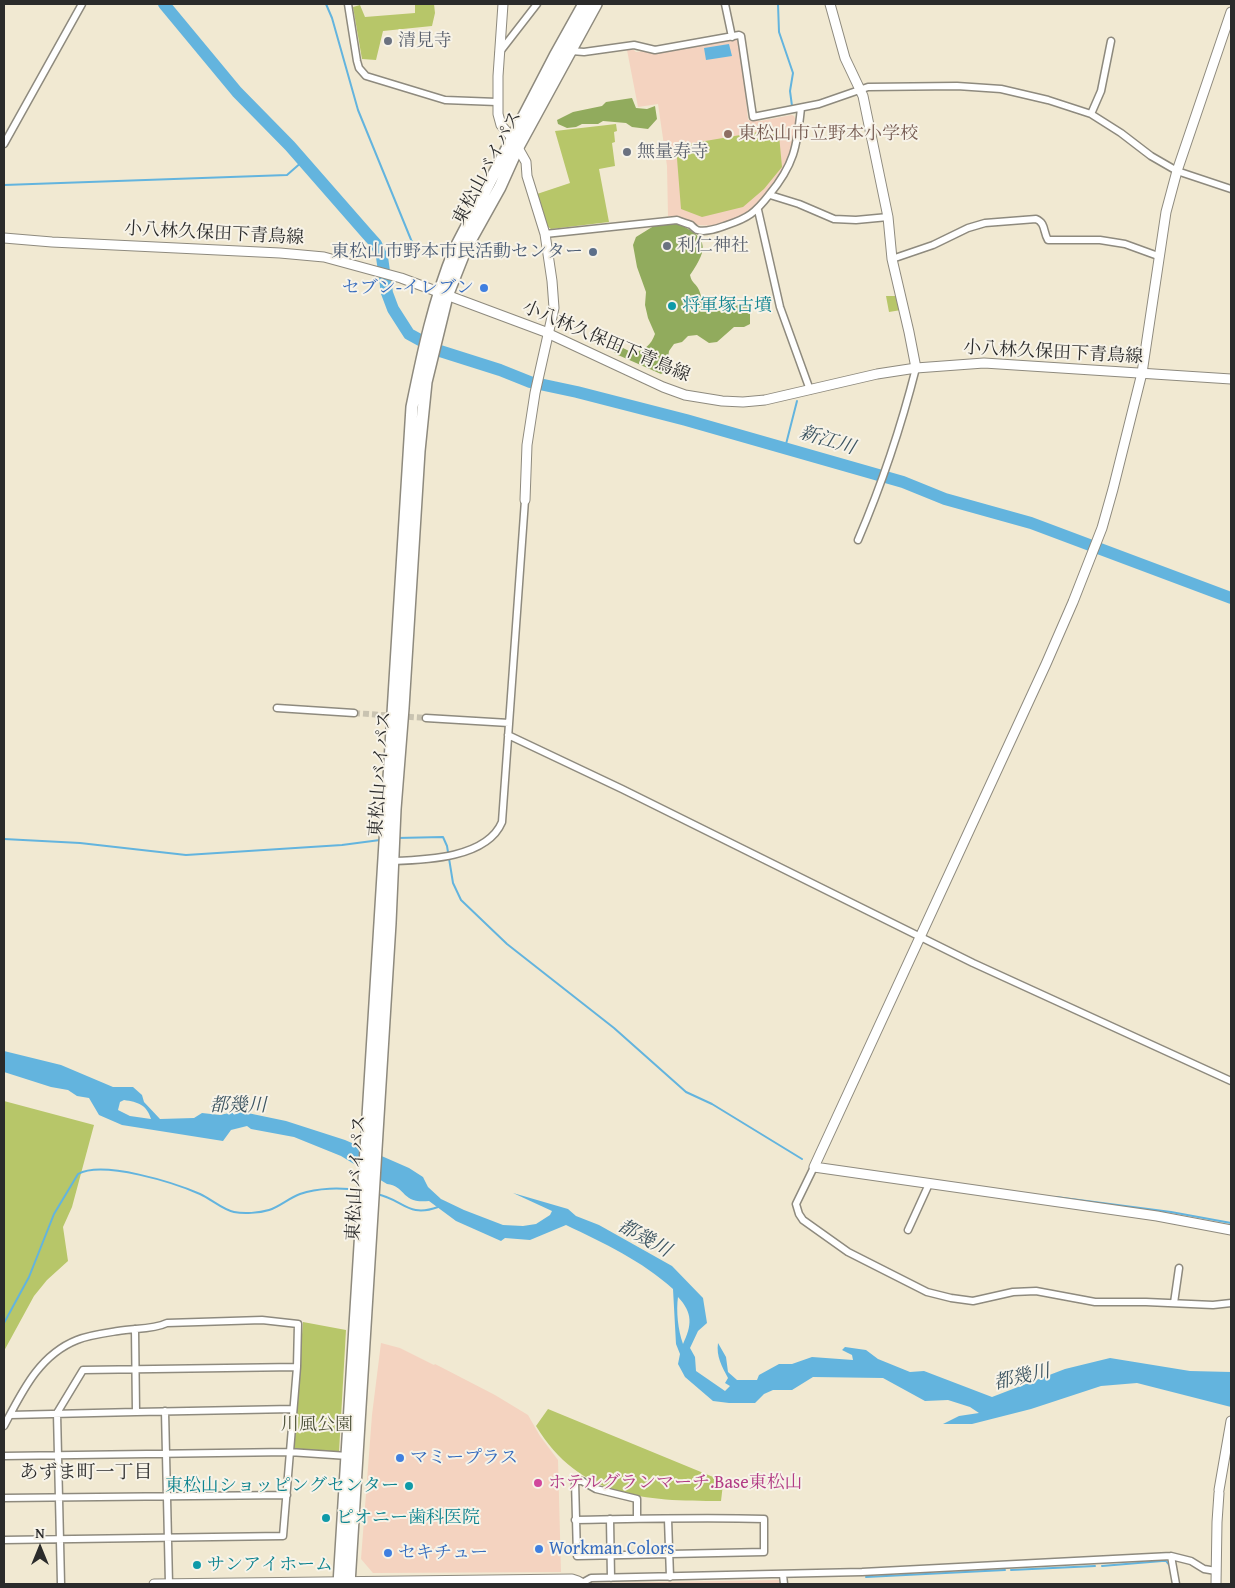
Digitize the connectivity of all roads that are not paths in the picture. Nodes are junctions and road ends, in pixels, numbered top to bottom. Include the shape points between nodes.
1 (82, 4) edge
2 (348, 4) edge
3 (503, 4) edge
4 (537, 4) edge
5 (584, 4) edge
6 (596, 4) edge
7 (725, 4) edge
8 (830, 4) edge
9 (1231, 12) edge
10 (732, 37) junction
11 (1111, 40) dead end
12 (570, 51) junction
13 (499, 53) junction
14 (861, 89) junction
15 (497, 102) junction
16 (801, 108) junction
17 (1091, 114) junction
18 (516, 143) junction
19 (4, 144) edge
20 (1177, 171) junction
21 (1231, 188) edge
22 (770, 195) junction
23 (758, 210) junction
24 (888, 217) junction
25 (545, 234) junction
26 (4, 238) edge
27 (1158, 256) junction
28 (892, 258) junction
29 (443, 294) junction
30 (548, 334) junction
31 (426, 359) junction
32 (916, 368) junction
33 (1142, 373) junction
34 (1231, 378) edge
35 (810, 390) junction
36 (525, 500) joint
37 (858, 540) dead end
38 (277, 708) dead end
39 (354, 713) tunnel mouth
40 (426, 718) tunnel mouth
41 (508, 723) junction
42 (508, 735) junction
43 (393, 861) junction
44 (919, 936) junction
45 (378, 1051) junction
46 (1231, 1081) edge
47 (814, 1168) junction
48 (929, 1184) junction
49 (908, 1230) dead end
50 (1231, 1230) edge
51 (1179, 1268) dead end
52 (1174, 1303) junction
53 (1231, 1303) edge
54 (362, 1308) junction
55 (135, 1329) junction
56 (297, 1367) junction
57 (136, 1370) junction
58 (293, 1409) junction
59 (136, 1412) junction
60 (165, 1412) junction
61 (57, 1413) junction
62 (10, 1415) junction
63 (1231, 1421) edge
64 (4, 1426) edge
65 (289, 1452) junction
66 (166, 1455) junction
67 (4, 1456) edge
68 (58, 1456) junction
69 (348, 1456) junction
70 (287, 1494) junction
71 (167, 1496) junction
72 (4, 1498) edge
73 (58, 1498) junction
74 (668, 1518) junction
75 (610, 1519) junction
76 (637, 1519) junction
77 (575, 1520) junction
78 (168, 1538) junction
79 (4, 1540) edge
80 (59, 1540) junction
81 (670, 1555) junction
82 (610, 1556) junction
83 (1171, 1556) junction
84 (1216, 1571) junction
85 (783, 1574) junction
86 (670, 1577) junction
87 (611, 1578) junction
88 (344, 1583) edge
89 (582, 1583) edge
90 (61, 1584) edge
91 (154, 1584) edge
92 (169, 1584) edge
93 (784, 1584) edge
94 (1176, 1584) edge
95 (1216, 1584) edge

1 - 19 street
2 - 15 street via 357,61 366,76 445,100
3 - 13 street
4 - 13 street
5 - 18 highway, 東松山バイパス via 555,56
6 - 12 highway, 東松山バイパス
7 - 10 street
8 - 14 street via 844,58
9 - 20 street
10 - 12 street via 655,50 634,45
10 - 16 street via 742,36 753,117
11 - 17 street via 1101,91
12 - 18 highway, 東松山バイパス
13 - 15 street
14 - 16 street
14 - 17 street via 874,86 993,88 1048,100
14 - 24 street
15 - 18 street via 501,125
16 - 22 street via 793,160
17 - 20 street
18 - 25 street via 526,162 527,176
18 - 29 highway, 東松山バイパス via 500,187
20 - 21 street
20 - 27 street
22 - 23 street
22 - 24 street via 834,219
23 - 25 street via 715,230 697,230 676,220
23 - 35 street via 780,307
24 - 28 street
25 - 30 street via 554,308
26 - 29 street, 小八林久保田下青鳥線 via 308,255 370,269
27 - 28 street via 1125,244 1100,240 1048,240 1041,221 1036,219 976,226
27 - 33 street
28 - 32 street
29 - 30 street, 小八林久保田下青鳥線
29 - 31 highway, 東松山バイパス
30 - 35 street, 小八林久保田下青鳥線 via 684,395 743,402
30 - 36 street via 527,445
31 - 43 highway, 東松山バイパス
31 - 45 highway, 東松山バイパス via 412,407
32 - 33 street, 小八林久保田下青鳥線 via 984,363
32 - 35 street, 小八林久保田下青鳥線
32 - 37 street via 890,460
33 - 34 street, 小八林久保田下青鳥線
33 - 44 street via 1114,489 1073,602
36 - 41 street
38 - 39 street
40 - 41 street
41 - 42 street
42 - 43 street via 502,822 498,830 482,844 460,853
42 - 44 street
43 - 45 highway, 東松山バイパス
44 - 46 street
44 - 47 street
45 - 54 highway, 東松山バイパス
47 - 48 street
47 - 52 street via 796,1204 803,1220 848,1252 927,1292 973,1302 1013,1292 1036,1291 1095,1302
48 - 49 street
48 - 50 street via 1157,1216
51 - 52 street
52 - 53 street
54 - 69 highway, 東松山バイパス
54 - 88 highway, 東松山バイパス
55 - 56 street via 167,1323 252,1320 298,1324
55 - 57 street
55 - 62 street via 78,1339 58,1349 40,1365
56 - 57 street
56 - 58 street
57 - 59 street
57 - 61 street via 83,1370
58 - 60 street
58 - 65 street
59 - 60 street
59 - 61 street
60 - 66 street
61 - 62 street
61 - 68 street
62 - 64 street
63 - 84 street via 1219,1492
65 - 66 street
65 - 69 street
65 - 70 street
66 - 68 street
66 - 71 street
67 - 68 street
68 - 73 street
69 - 88 highway, 東松山バイパス
70 - 71 street
70 - 78 street via 283,1536
71 - 73 street
71 - 78 street
72 - 73 street
73 - 80 street
74 - 76 street
74 - 81 street
74 - 81 street via 764,1520 764,1552
75 - 76 street
75 - 77 street
75 - 82 street
76 - 77 street via 637,1499 576,1481
77 - 82 street via 577,1556
78 - 80 street
78 - 92 street
79 - 80 street
80 - 90 street
81 - 82 street
81 - 86 street
82 - 87 street
83 - 84 street
83 - 85 street
83 - 94 street
84 - 95 street
85 - 86 street
85 - 93 street
86 - 87 street
87 - 89 street via 591,1578
88 - 89 street via 572,1579
88 - 92 street
91 - 92 street

